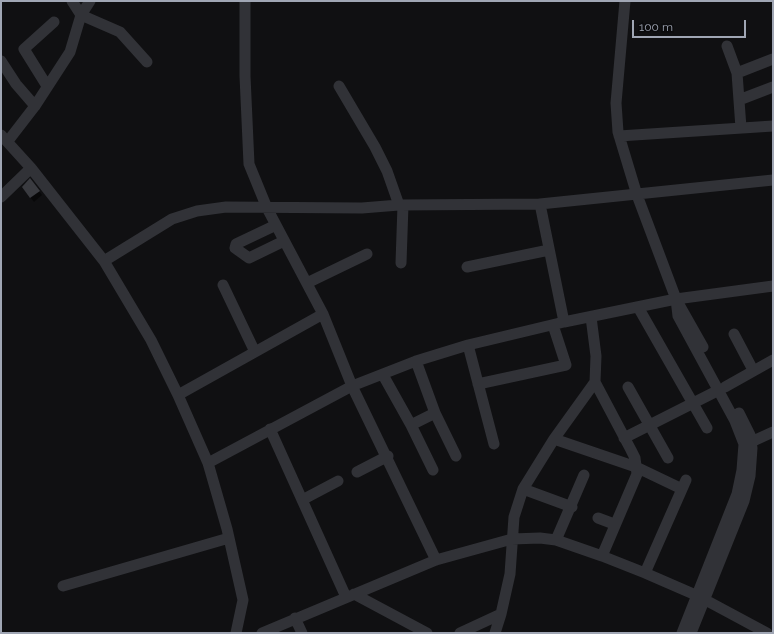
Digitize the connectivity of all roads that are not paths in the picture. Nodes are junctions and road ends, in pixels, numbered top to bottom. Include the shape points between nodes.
1 (72, 1) edge
2 (90, 1) edge
3 (245, 1) edge
4 (625, 1) edge
5 (81, 15) junction
6 (54, 22) dead end
7 (727, 46) dead end
8 (773, 59) edge
9 (1, 61) edge
10 (147, 62) dead end
11 (737, 73) junction
12 (47, 86) junction
13 (338, 86) dead end
14 (773, 87) edge
15 (739, 100) junction
16 (35, 106) junction
17 (773, 126) edge
18 (741, 128) junction
19 (619, 136) junction
20 (4, 138) edge
21 (31, 168) junction
22 (773, 180) edge
23 (637, 195) junction
24 (1, 197) edge
25 (540, 204) junction
26 (401, 205) junction
27 (267, 208) junction
28 (276, 225) junction
29 (284, 241) junction
30 (549, 250) junction
31 (367, 254) dead end
32 (104, 261) junction
33 (401, 263) dead end
34 (467, 267) dead end
35 (307, 283) junction
36 (224, 285) dead end
37 (773, 286) edge
38 (676, 299) junction
39 (638, 307) junction
40 (323, 314) junction
41 (591, 317) junction
42 (558, 323) junction
43 (734, 334) dead end
44 (468, 345) junction
45 (255, 352) junction
46 (773, 360) edge
47 (416, 361) junction
48 (753, 370) junction
49 (383, 375) junction
50 (595, 382) junction
51 (478, 384) junction
52 (352, 386) junction
53 (628, 387) dead end
54 (722, 389) junction
55 (178, 395) junction
56 (693, 402) junction
57 (435, 413) junction
58 (650, 424) junction
59 (411, 425) junction
60 (707, 428) dead end
61 (270, 430) junction
62 (773, 432) edge
63 (624, 438) junction
64 (554, 439) junction
65 (751, 442) junction
66 (494, 444) dead end
67 (388, 456) junction
68 (456, 456) dead end
69 (668, 458) dead end
70 (208, 463) junction
71 (636, 467) junction
72 (433, 470) dead end
73 (358, 472) dead end
74 (584, 475) dead end
75 (745, 477) junction
76 (338, 481) dead end
77 (523, 489) junction
78 (302, 500) junction
79 (572, 507) junction
80 (598, 518) dead end
81 (614, 524) junction
82 (230, 538) junction
83 (512, 539) junction
84 (556, 540) junction
85 (602, 556) junction
86 (436, 560) junction
87 (645, 573) junction
88 (63, 586) dead end
89 (350, 596) junction
90 (701, 598) junction
91 (502, 614) junction
92 (295, 618) junction
93 (768, 629) edge
94 (236, 633) edge
95 (262, 633) edge
96 (302, 633) edge
97 (427, 633) edge
98 (460, 633) edge
99 (495, 633) edge
100 (682, 633) edge
101 (691, 633) edge

1 - 5 street
2 - 5 street
3 - 27 street via 249,164
4 - 19 street via 616,103
5 - 10 street via 120,32
5 - 12 street via 70,52
6 - 12 street via 24,49
7 - 11 street
8 - 11 street
9 - 16 street
11 - 15 street
12 - 16 street
13 - 26 street via 376,147
14 - 15 street
15 - 18 street
16 - 20 street
17 - 18 street
18 - 19 street
19 - 23 street
20 - 21 street
21 - 24 street
21 - 32 street
22 - 23 street
23 - 25 street
23 - 38 street
25 - 26 street
25 - 30 street
26 - 27 street via 362,208
26 - 33 street
27 - 28 street
27 - 32 street via 226,207 197,211 172,219
28 - 29 street
28 - 29 street via 236,244 235,248 249,258
29 - 35 street
30 - 34 street
30 - 42 street
31 - 35 street
32 - 55 street via 151,340
35 - 40 street
36 - 45 street
37 - 38 street
38 - 39 street
38 - 54 street via 678,316
39 - 41 street
39 - 56 street
40 - 45 street
40 - 52 street
41 - 42 street
41 - 50 street via 596,356
42 - 44 street
42 - 51 street via 566,365
43 - 48 street
44 - 47 street
44 - 51 street
45 - 55 street
46 - 48 street
47 - 49 street
47 - 57 street
48 - 54 street
49 - 52 street
49 - 59 street
50 - 63 street
50 - 64 street
51 - 66 street
52 - 61 street
52 - 67 street
53 - 58 street
54 - 56 street
54 - 65 street via 750,435
54 - 75 street via 744,444
55 - 70 street
56 - 58 street
56 - 60 street
57 - 59 street
57 - 68 street
58 - 63 street
58 - 69 street
59 - 72 street
61 - 70 street
61 - 78 street
62 - 65 street
63 - 71 street via 635,458
64 - 71 street
64 - 77 street
65 - 75 street
67 - 73 street
67 - 86 street
70 - 82 street
71 - 81 street via 636,474
71 - 87 street via 684,484
74 - 79 street
75 - 90 street
76 - 78 street
77 - 79 street
77 - 83 street via 514,517
78 - 89 street
79 - 84 street
80 - 81 street
81 - 85 street
82 - 88 street
82 - 94 street via 243,600
83 - 84 street
83 - 86 street
83 - 91 street via 510,574
84 - 85 street
85 - 87 street
86 - 89 street
87 - 90 street
89 - 92 street
89 - 97 street
90 - 93 street
90 - 100 street
90 - 101 street
91 - 98 street
91 - 99 street
92 - 95 street
92 - 96 street

